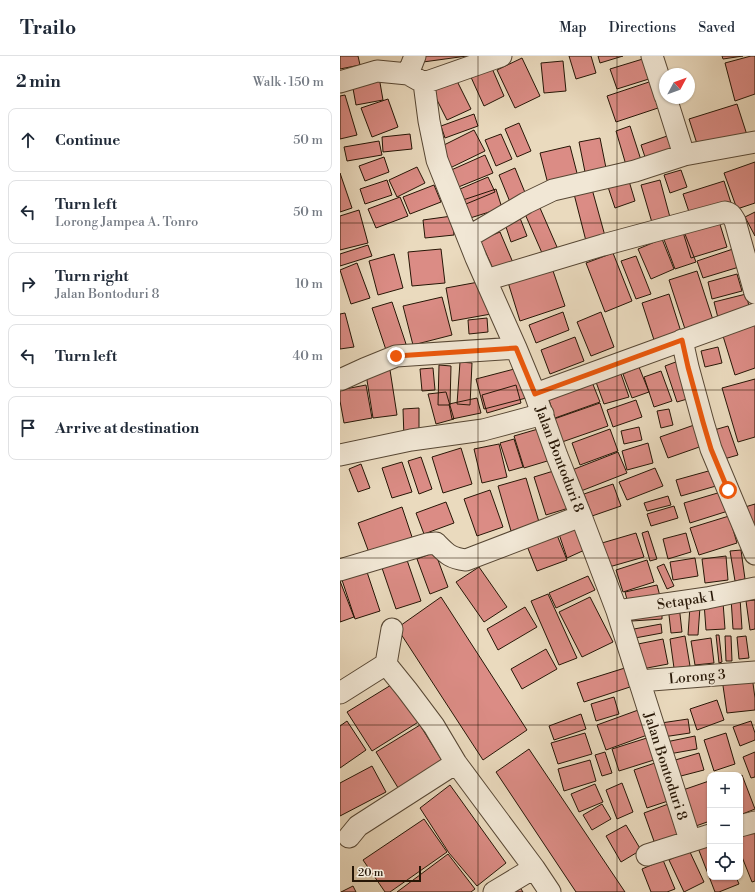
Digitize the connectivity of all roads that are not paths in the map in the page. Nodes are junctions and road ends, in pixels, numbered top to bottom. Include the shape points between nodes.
1 (501, 56) edge
2 (652, 56) edge
3 (375, 64) edge
4 (415, 71) edge
5 (659, 78) edge
6 (340, 82) edge
7 (667, 104) edge
8 (755, 142) edge
9 (684, 155) junction
10 (468, 237) junction
11 (750, 250) edge
12 (486, 280) junction
13 (755, 293) edge
14 (755, 314) edge
15 (682, 340) junction
16 (516, 348) junction
17 (340, 380) edge
18 (535, 394) junction
19 (543, 414) junction
20 (340, 455) edge
21 (581, 516) junction
22 (755, 554) edge
23 (340, 570) edge
24 (755, 588) edge
25 (616, 611) junction
26 (392, 629) dead end
27 (386, 664) junction
28 (755, 672) edge
29 (639, 681) junction
30 (340, 693) edge
31 (456, 763) junction
32 (755, 822) edge
33 (743, 825) edge
34 (707, 836) edge
35 (349, 837) dead end
36 (690, 840) junction
37 (647, 855) dead end
38 (534, 868) junction
39 (494, 892) edge
40 (550, 892) edge

1 - 4 street
2 - 5 street
3 - 4 street
3 - 6 street
4 - 10 street, Jalan Bontoduri 8 via 438,160
7 - 9 street
8 - 9 street
9 - 10 street via 635,171 553,190 526,202
10 - 12 street, Jalan Bontoduri 8
11 - 12 street via 732,216 721,212
11 - 13 street
12 - 16 street, Jalan Bontoduri 8
14 - 15 street
15 - 18 street
15 - 22 street via 711,449
16 - 17 street via 396,356
16 - 18 street, Jalan Bontoduri 8
18 - 19 street, Jalan Bontoduri 8
19 - 20 street via 483,430 411,440
19 - 21 street, Jalan Bontoduri 8
21 - 23 street via 466,560 448,555 436,543
21 - 25 street, Jalan Bontoduri 8
24 - 25 street, Setapak 1 via 707,598
25 - 29 street, Jalan Bontoduri 8
26 - 27 street
27 - 30 street
27 - 31 street via 434,726
28 - 29 street, Lorong 3
29 - 36 street, Jalan Bontoduri 8
31 - 35 street via 358,826
31 - 38 street
32 - 33 street
34 - 36 street
36 - 37 street
38 - 39 street
38 - 40 street

